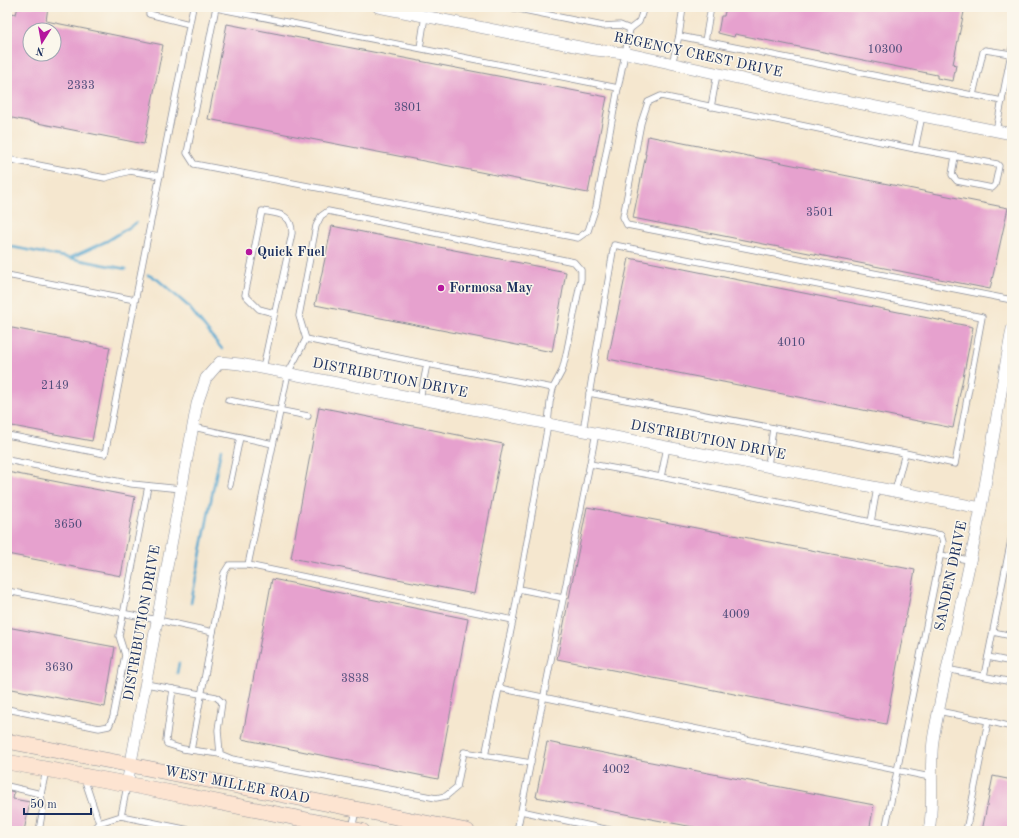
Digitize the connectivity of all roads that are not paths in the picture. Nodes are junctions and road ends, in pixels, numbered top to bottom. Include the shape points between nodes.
1 (150, 7) edge
2 (193, 7) edge
3 (216, 7) edge
4 (378, 7) edge
5 (509, 7) edge
6 (644, 7) edge
7 (683, 7) edge
8 (711, 7) edge
9 (425, 16) junction
10 (189, 24) junction
11 (630, 28) junction
12 (679, 36) junction
13 (705, 41) junction
14 (420, 48) junction
15 (1011, 51) edge
16 (625, 53) junction
17 (672, 64) junction
18 (717, 74) junction
19 (618, 88) junction
20 (973, 95) junction
21 (1002, 101) junction
22 (711, 107) junction
23 (922, 116) junction
24 (996, 131) junction
25 (1012, 134) edge
26 (915, 149) junction
27 (955, 156) junction
28 (7, 159) edge
29 (160, 176) junction
30 (7, 275) edge
31 (135, 300) junction
32 (1012, 300) edge
33 (274, 313) junction
34 (1012, 329) edge
35 (306, 339) junction
36 (427, 364) junction
37 (263, 369) junction
38 (288, 373) junction
39 (1007, 383) edge
40 (554, 388) junction
41 (589, 393) junction
42 (420, 399) junction
43 (228, 400) dead end
44 (280, 410) junction
45 (308, 416) dead end
46 (548, 424) junction
47 (193, 427) junction
48 (773, 428) junction
49 (583, 431) junction
50 (596, 433) junction
51 (7, 435) edge
52 (240, 437) junction
53 (273, 444) junction
54 (667, 447) junction
55 (905, 453) junction
56 (7, 460) edge
57 (590, 464) junction
58 (768, 466) junction
59 (660, 478) junction
60 (230, 485) dead end
61 (148, 486) junction
62 (877, 488) junction
63 (182, 489) junction
64 (895, 491) junction
65 (981, 508) junction
66 (871, 522) junction
67 (1012, 535) edge
68 (940, 555) junction
69 (970, 560) junction
70 (248, 565) junction
71 (519, 589) junction
72 (7, 591) edge
73 (563, 598) junction
74 (123, 613) junction
75 (158, 620) junction
76 (513, 620) junction
77 (213, 632) junction
78 (993, 632) junction
79 (1012, 636) edge
80 (988, 657) junction
81 (1012, 662) edge
82 (946, 669) junction
83 (984, 676) junction
84 (1012, 682) edge
85 (146, 684) junction
86 (499, 688) junction
87 (173, 689) junction
88 (201, 694) junction
89 (544, 697) junction
90 (7, 709) edge
91 (938, 711) junction
92 (988, 721) junction
93 (1012, 727) edge
94 (7, 742) edge
95 (191, 750) junction
96 (220, 754) junction
97 (485, 756) junction
98 (7, 762) edge
99 (530, 763) junction
100 (131, 764) junction
101 (46, 769) junction
102 (897, 770) junction
103 (84, 776) junction
104 (930, 777) junction
105 (127, 784) junction
106 (7, 786) edge
107 (41, 794) junction
108 (356, 809) junction
109 (521, 811) junction
110 (121, 816) junction
111 (99, 823) junction
112 (355, 830) edge
113 (39, 831) edge
114 (91, 831) edge
115 (194, 831) edge
116 (467, 831) edge
117 (517, 831) edge
118 (614, 831) edge
119 (885, 831) edge
120 (929, 831) edge
121 (966, 831) edge

1 - 10 lane via 149,14
2 - 10 lane
3 - 14 lane
3 - 19 lane via 187,153 194,164 578,238 588,231 596,207
4 - 9 street, REGENCY CREST DRIVE
5 - 11 lane via 603,26 620,25
6 - 11 lane via 639,22
7 - 12 lane
8 - 13 lane
9 - 14 lane
9 - 16 street, REGENCY CREST DRIVE via 595,50
10 - 29 lane
11 - 16 lane
12 - 13 lane
12 - 17 lane
13 - 20 lane
14 - 19 lane
15 - 20 lane via 983,52
15 - 21 lane
16 - 17 street, REGENCY CREST DRIVE
16 - 19 lane
17 - 18 street, REGENCY CREST DRIVE
18 - 22 lane
18 - 23 street, REGENCY CREST DRIVE
20 - 21 lane
21 - 24 lane
22 - 26 lane
22 - 32 lane via 661,96 648,102 641,123 623,217 627,225
23 - 24 street, REGENCY CREST DRIVE
23 - 26 lane
24 - 25 street, REGENCY CREST DRIVE
26 - 27 lane
27 - 27 lane via 997,164 999,166 995,185 992,188 957,181 952,175
28 - 29 lane via 105,178 130,171
29 - 31 lane
30 - 31 lane
31 - 51 lane via 105,454
33 - 33 lane via 292,227 288,218 262,211 245,295 259,309
33 - 37 lane
34 - 39 street, SANDEN DRIVE
35 - 36 lane
35 - 38 lane
35 - 40 lane via 300,316 301,309 316,226 320,216 328,211 574,262 581,270 582,279 562,371
36 - 40 lane
36 - 42 lane
37 - 38 street, DISTRIBUTION DRIVE
37 - 47 street, DISTRIBUTION DRIVE via 220,362 206,378 197,404
38 - 42 street, DISTRIBUTION DRIVE
38 - 44 lane
39 - 65 street, SANDEN DRIVE
40 - 46 lane
41 - 48 lane
41 - 49 lane
41 - 55 lane via 614,245 982,317 955,464
42 - 46 street, DISTRIBUTION DRIVE
43 - 44 lane
44 - 45 lane
44 - 53 lane
46 - 49 street, DISTRIBUTION DRIVE
46 - 71 lane
47 - 52 lane
47 - 63 street, DISTRIBUTION DRIVE
48 - 55 lane
48 - 58 lane
49 - 50 street, DISTRIBUTION DRIVE
50 - 54 street, DISTRIBUTION DRIVE
50 - 57 lane
52 - 53 lane
52 - 60 lane
53 - 70 lane
54 - 58 street, DISTRIBUTION DRIVE
54 - 59 lane
55 - 64 lane
56 - 61 lane
57 - 59 lane
57 - 73 lane
58 - 62 street, DISTRIBUTION DRIVE
59 - 66 lane
61 - 63 lane
61 - 74 lane
62 - 64 street, DISTRIBUTION DRIVE
62 - 66 lane
63 - 75 street, DISTRIBUTION DRIVE
64 - 65 street, DISTRIBUTION DRIVE
65 - 69 street, SANDEN DRIVE
66 - 68 lane via 941,535 943,542
67 - 78 lane
68 - 69 lane
68 - 102 lane
69 - 82 street, SANDEN DRIVE
70 - 76 lane
70 - 77 lane via 229,565 224,573
71 - 73 lane
71 - 76 lane
72 - 74 lane
73 - 89 lane
74 - 75 lane
74 - 90 lane via 120,636 125,655 109,726 100,728
75 - 77 lane
75 - 85 street, DISTRIBUTION DRIVE
76 - 86 lane
77 - 88 lane
78 - 79 lane
78 - 80 lane
80 - 81 lane
80 - 83 lane
82 - 83 lane
82 - 91 street, SANDEN DRIVE
83 - 84 lane
85 - 87 lane
85 - 100 street, DISTRIBUTION DRIVE
86 - 89 lane
86 - 97 lane
87 - 88 lane
87 - 95 lane via 166,744
88 - 95 lane
88 - 96 lane via 216,697 222,702 218,730
89 - 99 lane
89 - 102 lane
91 - 92 lane
91 - 104 street, SANDEN DRIVE
92 - 93 lane
92 - 121 lane
94 - 100 main road, WEST MILLER ROAD
95 - 96 lane
96 - 97 lane via 436,798 446,796 457,787 464,752
97 - 99 lane
98 - 101 main road, WEST MILLER ROAD
99 - 109 lane
100 - 105 street, DISTRIBUTION DRIVE
100 - 108 main road, WEST MILLER ROAD
101 - 103 main road, WEST MILLER ROAD
101 - 107 lane
102 - 104 lane
102 - 119 lane
103 - 105 main road, WEST MILLER ROAD
103 - 111 lane
104 - 120 street, SANDEN DRIVE
105 - 110 lane
105 - 112 main road, WEST MILLER ROAD
106 - 107 lane
107 - 113 lane via 43,808
108 - 112 lane
108 - 116 main road, WEST MILLER ROAD
109 - 117 lane
109 - 118 lane
110 - 111 lane
110 - 115 lane
111 - 114 lane

